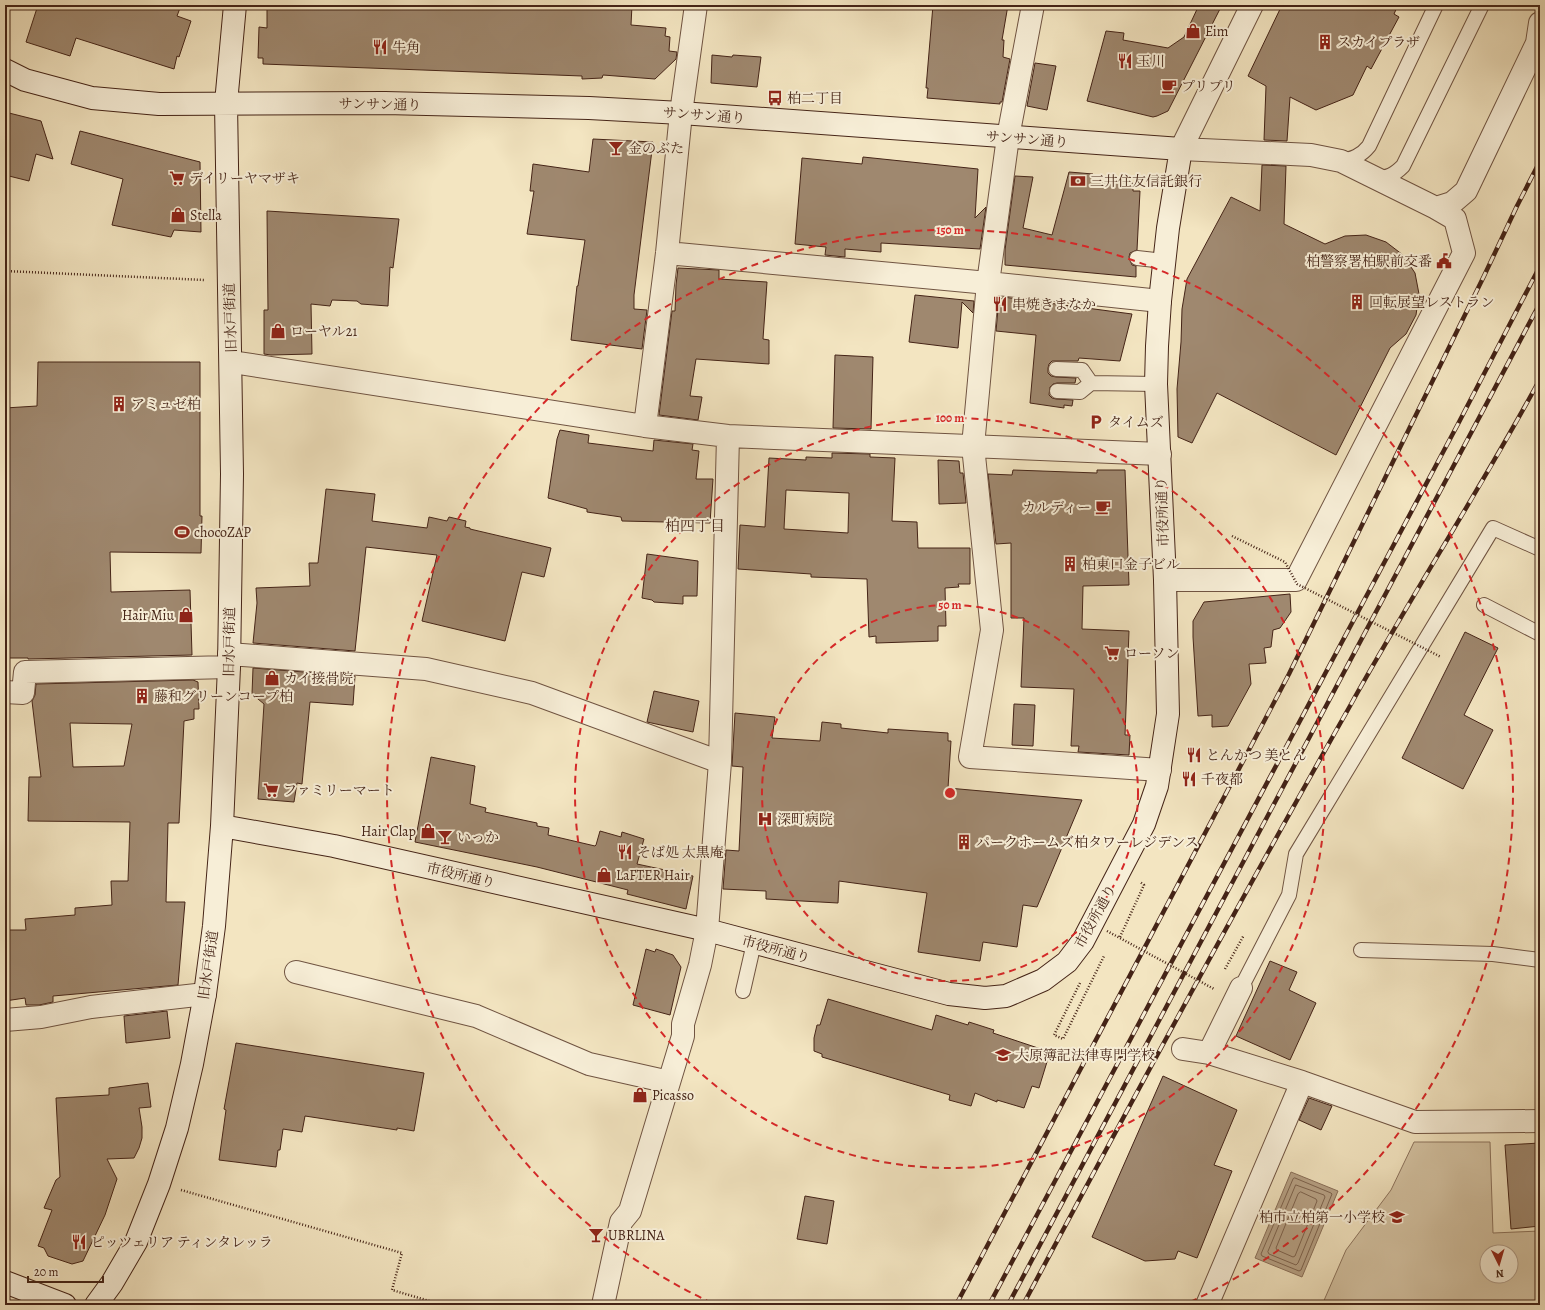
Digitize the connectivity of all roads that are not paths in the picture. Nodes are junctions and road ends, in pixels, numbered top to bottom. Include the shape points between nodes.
1 (235, 5) edge
2 (696, 5) edge
3 (1032, 5) edge
4 (1252, 5) edge
5 (1436, 5) edge
6 (1482, 5) edge
7 (1540, 23) edge
8 (5, 70) edge
9 (226, 103) junction
10 (681, 113) junction
11 (1008, 138) junction
12 (1180, 149) junction
13 (1342, 161) junction
14 (1375, 178) junction
15 (1436, 208) junction
16 (667, 253) junction
17 (1137, 258) dead end
18 (1164, 261) junction
19 (988, 283) junction
20 (1160, 301) junction
21 (232, 362) junction
22 (1056, 369) dead end
23 (1091, 383) junction
24 (1156, 384) junction
25 (1057, 391) dead end
26 (645, 426) junction
27 (728, 436) junction
28 (974, 446) junction
29 (1160, 454) junction
30 (1540, 549) edge
31 (1165, 580) junction
32 (1484, 605) dead end
33 (1540, 634) edge
34 (229, 660) junction
35 (5, 692) edge
36 (720, 762) junction
37 (1160, 770) junction
38 (222, 826) junction
39 (707, 930) junction
40 (754, 943) junction
41 (1361, 950) dead end
42 (1540, 960) edge
43 (296, 972) dead end
44 (1241, 988) joint
45 (743, 991) dead end
46 (205, 994) junction
47 (5, 1020) edge
48 (1183, 1049) dead end
49 (1209, 1053) junction
50 (669, 1082) junction
51 (1302, 1082) junction
52 (1540, 1121) edge
53 (5, 1282) edge
54 (65, 1305) edge
55 (96, 1305) edge
56 (603, 1305) edge
57 (1207, 1305) edge

1 - 9 street, 旧水戸街道
2 - 10 street
3 - 11 street
4 - 12 street, 市役所通り
5 - 13 lane via 1369,146 1353,159
6 - 14 lane via 1403,166 1394,175
7 - 15 street via 1537,43 1466,191 1452,203
8 - 9 street, サンサン通り via 26,80 92,98 159,104
9 - 10 street, サンサン通り via 385,103
9 - 21 street, 旧水戸街道
10 - 11 street, サンサン通り
10 - 16 street
11 - 12 street, サンサン通り
11 - 19 street
12 - 13 street, サンサン通り via 1311,155
12 - 18 street, 市役所通り
13 - 14 street, サンサン通り
14 - 15 street, サンサン通り
15 - 31 street, サンサン通り via 1455,219 1464,253 1296,580
16 - 19 street
16 - 26 street
17 - 18 lane
18 - 20 street, 市役所通り
19 - 20 street
19 - 28 street
20 - 24 street, 市役所通り
21 - 26 street
21 - 34 street, 旧水戸街道
22 - 23 lane via 1082,370
23 - 24 lane
23 - 25 lane via 1080,392
24 - 29 street, 市役所通り
26 - 27 street
27 - 28 street
27 - 36 street
28 - 29 street
28 - 37 street via 992,630 970,757
29 - 31 street, 市役所通り
30 - 44 lane via 1493,528 1296,854 1289,895
31 - 37 street, 市役所通り via 1168,714
32 - 33 lane
34 - 35 street via 25,672 23,693
34 - 36 street via 426,670 532,693
34 - 38 street, 旧水戸街道
36 - 39 street
37 - 40 street, 市役所通り via 1144,824 1101,926 1083,941 1067,962 1043,980 1006,996 985,998 949,994
38 - 39 street, 市役所通り via 334,846
38 - 46 street, 旧水戸街道 via 214,926
39 - 40 street, 市役所通り
39 - 50 street via 683,1024 684,1036
40 - 45 lane
41 - 42 lane via 1493,954
43 - 50 street via 476,1016 589,1064
44 - 49 street
46 - 47 street
46 - 55 street, 旧水戸街道 via 178,1128 159,1184 136,1242
48 - 49 street
49 - 51 street
50 - 56 street via 630,1211 621,1222
51 - 52 street via 1415,1122
51 - 57 street
53 - 54 street

